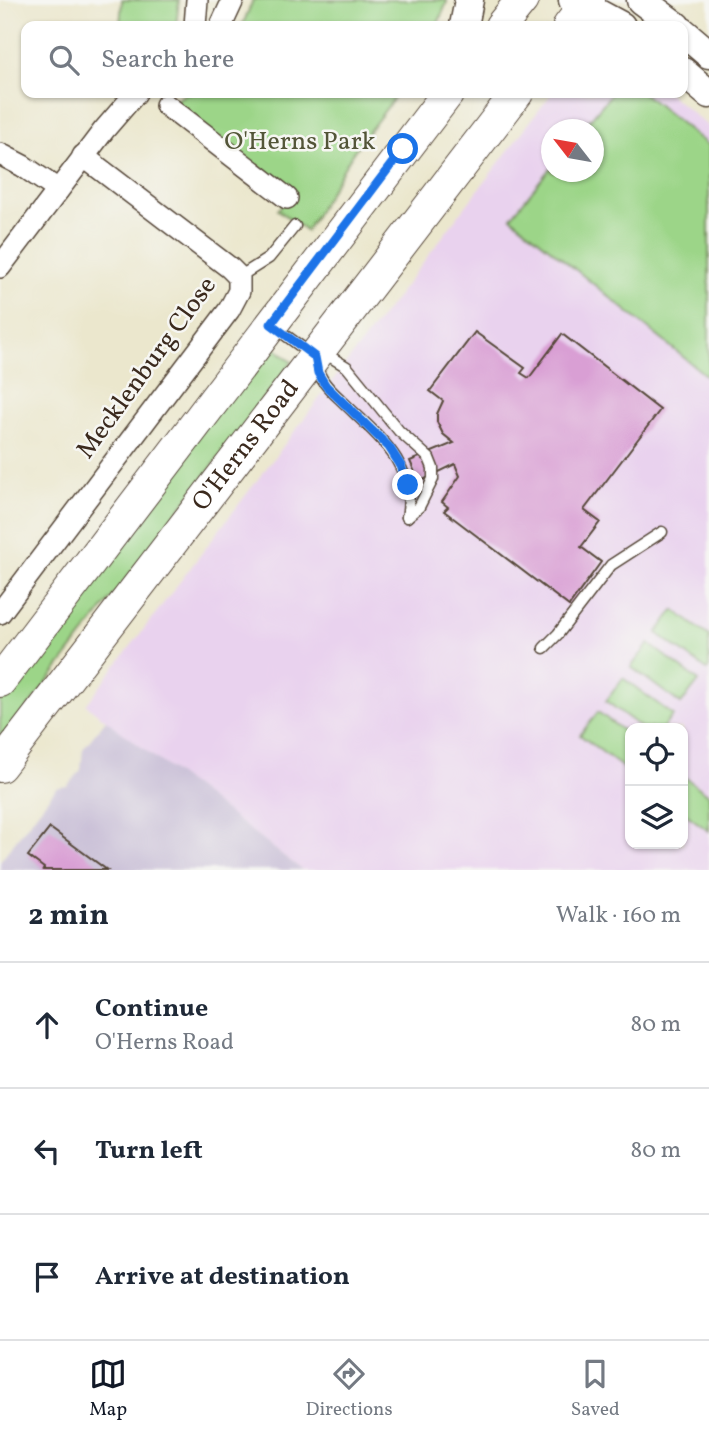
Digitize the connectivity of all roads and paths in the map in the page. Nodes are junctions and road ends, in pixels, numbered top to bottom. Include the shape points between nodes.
1 (197, 0) edge
2 (233, 0) edge
3 (469, 0) edge
4 (522, 0) edge
5 (579, 8) edge
6 (195, 21) edge
7 (222, 21) edge
8 (465, 21) edge
9 (505, 21) edge
10 (609, 21) edge
11 (688, 36) edge
12 (709, 54) edge
13 (688, 76) edge
14 (709, 93) edge
15 (132, 98) edge
16 (429, 98) edge
17 (444, 98) edge
18 (513, 98) edge
19 (162, 99) edge
20 (104, 130) junction
21 (403, 149) junction
22 (0, 154) edge
23 (83, 156) junction
24 (58, 190) junction
25 (287, 198) dead end
26 (295, 226) dead end
27 (0, 267) edge
28 (239, 277) junction
29 (271, 324) junction
30 (315, 357) junction
31 (662, 532) dead end
32 (0, 613) edge
33 (544, 648) dead end
34 (0, 681) edge
35 (0, 766) edge

1 - 6 street
2 - 7 street
3 - 8 street
4 - 9 main road
5 - 10 street
11 - 12 street
13 - 14 street
15 - 20 street
16 - 21 street
17 - 21 main road, O'Herns Road
18 - 30 main road, O'Herns Road
19 - 20 street
19 - 25 street
20 - 23 street
21 - 29 main road, O'Herns Road
22 - 24 street
23 - 24 street
23 - 28 street, Mecklenburg Close
24 - 27 street
26 - 28 lane via 269,258
28 - 32 street, Mecklenburg Close via 239,291 229,310
29 - 30 lane
29 - 34 main road, O'Herns Road
30 - 30 lane via 336,359 347,367 399,431 429,458 433,479 419,507 407,517 408,485 401,466 389,447 326,386
30 - 35 main road, O'Herns Road
31 - 33 lane via 611,565

